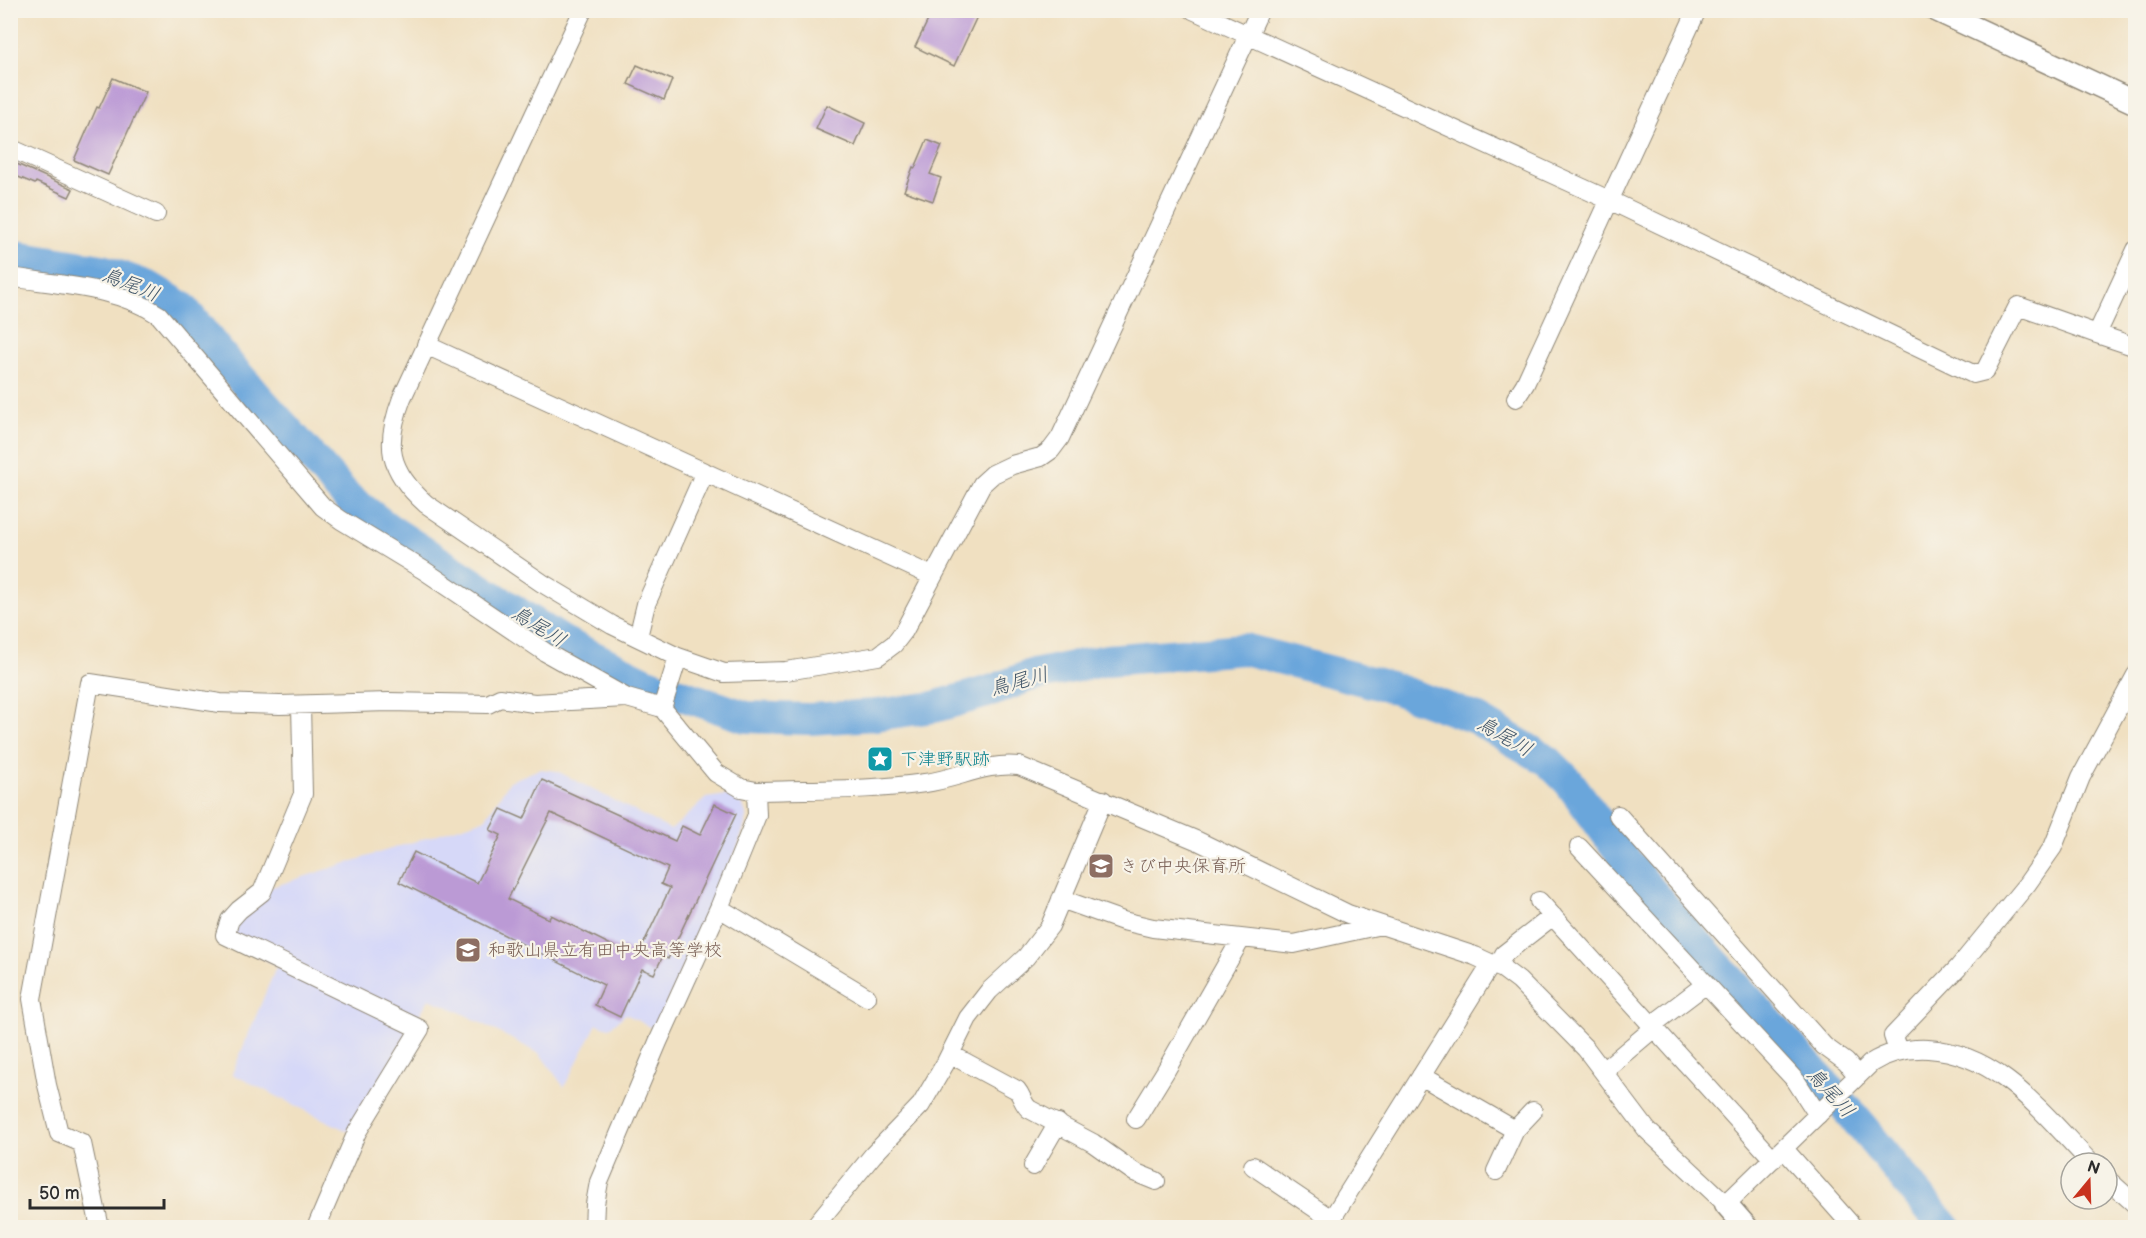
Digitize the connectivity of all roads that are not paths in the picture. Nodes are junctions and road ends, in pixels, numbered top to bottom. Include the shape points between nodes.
1 (583, 10) edge
2 (1193, 10) edge
3 (1260, 10) edge
4 (1697, 10) edge
5 (1936, 10) edge
6 (1248, 36) junction
7 (2136, 103) edge
8 (10, 148) edge
9 (1609, 200) junction
10 (156, 214) dead end
11 (2136, 250) edge
12 (10, 277) edge
13 (2097, 334) junction
14 (426, 345) junction
15 (2136, 347) edge
16 (1516, 398) dead end
17 (705, 472) junction
18 (932, 576) junction
19 (638, 638) junction
20 (677, 662) junction
21 (2136, 675) edge
22 (627, 698) junction
23 (301, 705) junction
24 (663, 705) junction
25 (756, 791) junction
26 (1103, 800) junction
27 (1618, 815) dead end
28 (1579, 847) dead end
29 (1061, 899) junction
30 (1539, 901) dead end
31 (719, 908) junction
32 (1553, 916) junction
33 (1381, 925) junction
34 (1241, 939) junction
35 (1495, 965) junction
36 (1706, 984) junction
37 (867, 997) dead end
38 (1653, 1026) junction
39 (1898, 1051) junction
40 (951, 1054) junction
41 (1603, 1071) junction
42 (1421, 1076) junction
43 (1854, 1080) junction
44 (1533, 1111) dead end
45 (1821, 1112) junction
46 (1136, 1119) dead end
47 (1058, 1123) junction
48 (1515, 1130) junction
49 (2079, 1151) edge
50 (1778, 1154) junction
51 (1033, 1166) dead end
52 (1253, 1166) dead end
53 (1496, 1171) dead end
54 (1156, 1181) dead end
55 (2119, 1190) edge
56 (1726, 1204) junction
57 (2136, 1205) edge
58 (1328, 1223) edge
59 (100, 1227) edge
60 (316, 1227) edge
61 (594, 1227) edge
62 (813, 1227) edge
63 (1747, 1227) edge
64 (1854, 1227) edge

1 - 14 street
2 - 6 street
3 - 6 street
4 - 9 street
5 - 7 street
6 - 9 street
6 - 18 street via 1060,438 1041,457 1012,465 982,484
8 - 10 street
9 - 13 street via 1972,374 1985,371 2018,306
9 - 16 street via 1526,384
11 - 13 street
12 - 22 street via 124,297 159,315 323,507 545,652
13 - 15 street
14 - 17 street
14 - 19 street via 392,428 392,451 399,475 410,490 441,516 542,583
17 - 18 street
17 - 19 street via 646,604
18 - 20 street via 904,631 878,656 786,671 724,673
19 - 20 street
20 - 24 street
21 - 39 street via 2081,777 2053,847 1958,968 1893,1036
22 - 23 street via 534,703 500,698 488,704
22 - 24 street
23 - 59 street via 220,703 90,683 32,999 59,1133 82,1143
23 - 60 street via 303,794 262,892 230,920 225,935 420,1029 357,1132
24 - 25 street via 716,773 741,788
25 - 26 street via 894,787 1007,765 1019,766
25 - 31 street via 757,815
26 - 29 street
26 - 33 street via 1348,914
27 - 43 street via 1824,1046 1846,1062
28 - 36 street
29 - 34 street via 1153,928
29 - 40 street via 1050,926 1038,942 968,1018
30 - 32 street
31 - 37 street
31 - 61 street via 599,1182
32 - 35 street
32 - 38 street
33 - 34 street via 1294,944
33 - 35 street
34 - 46 street
35 - 41 street via 1519,981
35 - 42 street
36 - 38 street
36 - 45 street
38 - 41 street
38 - 50 street
39 - 43 street via 1871,1063
39 - 49 street via 1947,1050 1987,1065 2018,1088
40 - 47 street via 1017,1090 1024,1105
40 - 62 street via 921,1105
41 - 56 street via 1647,1130
42 - 48 street
42 - 58 street
43 - 45 street
44 - 48 street
45 - 50 street
47 - 51 street
47 - 54 street via 1134,1172
48 - 53 street
50 - 56 street
50 - 64 street
52 - 58 street
55 - 57 street
56 - 63 street

